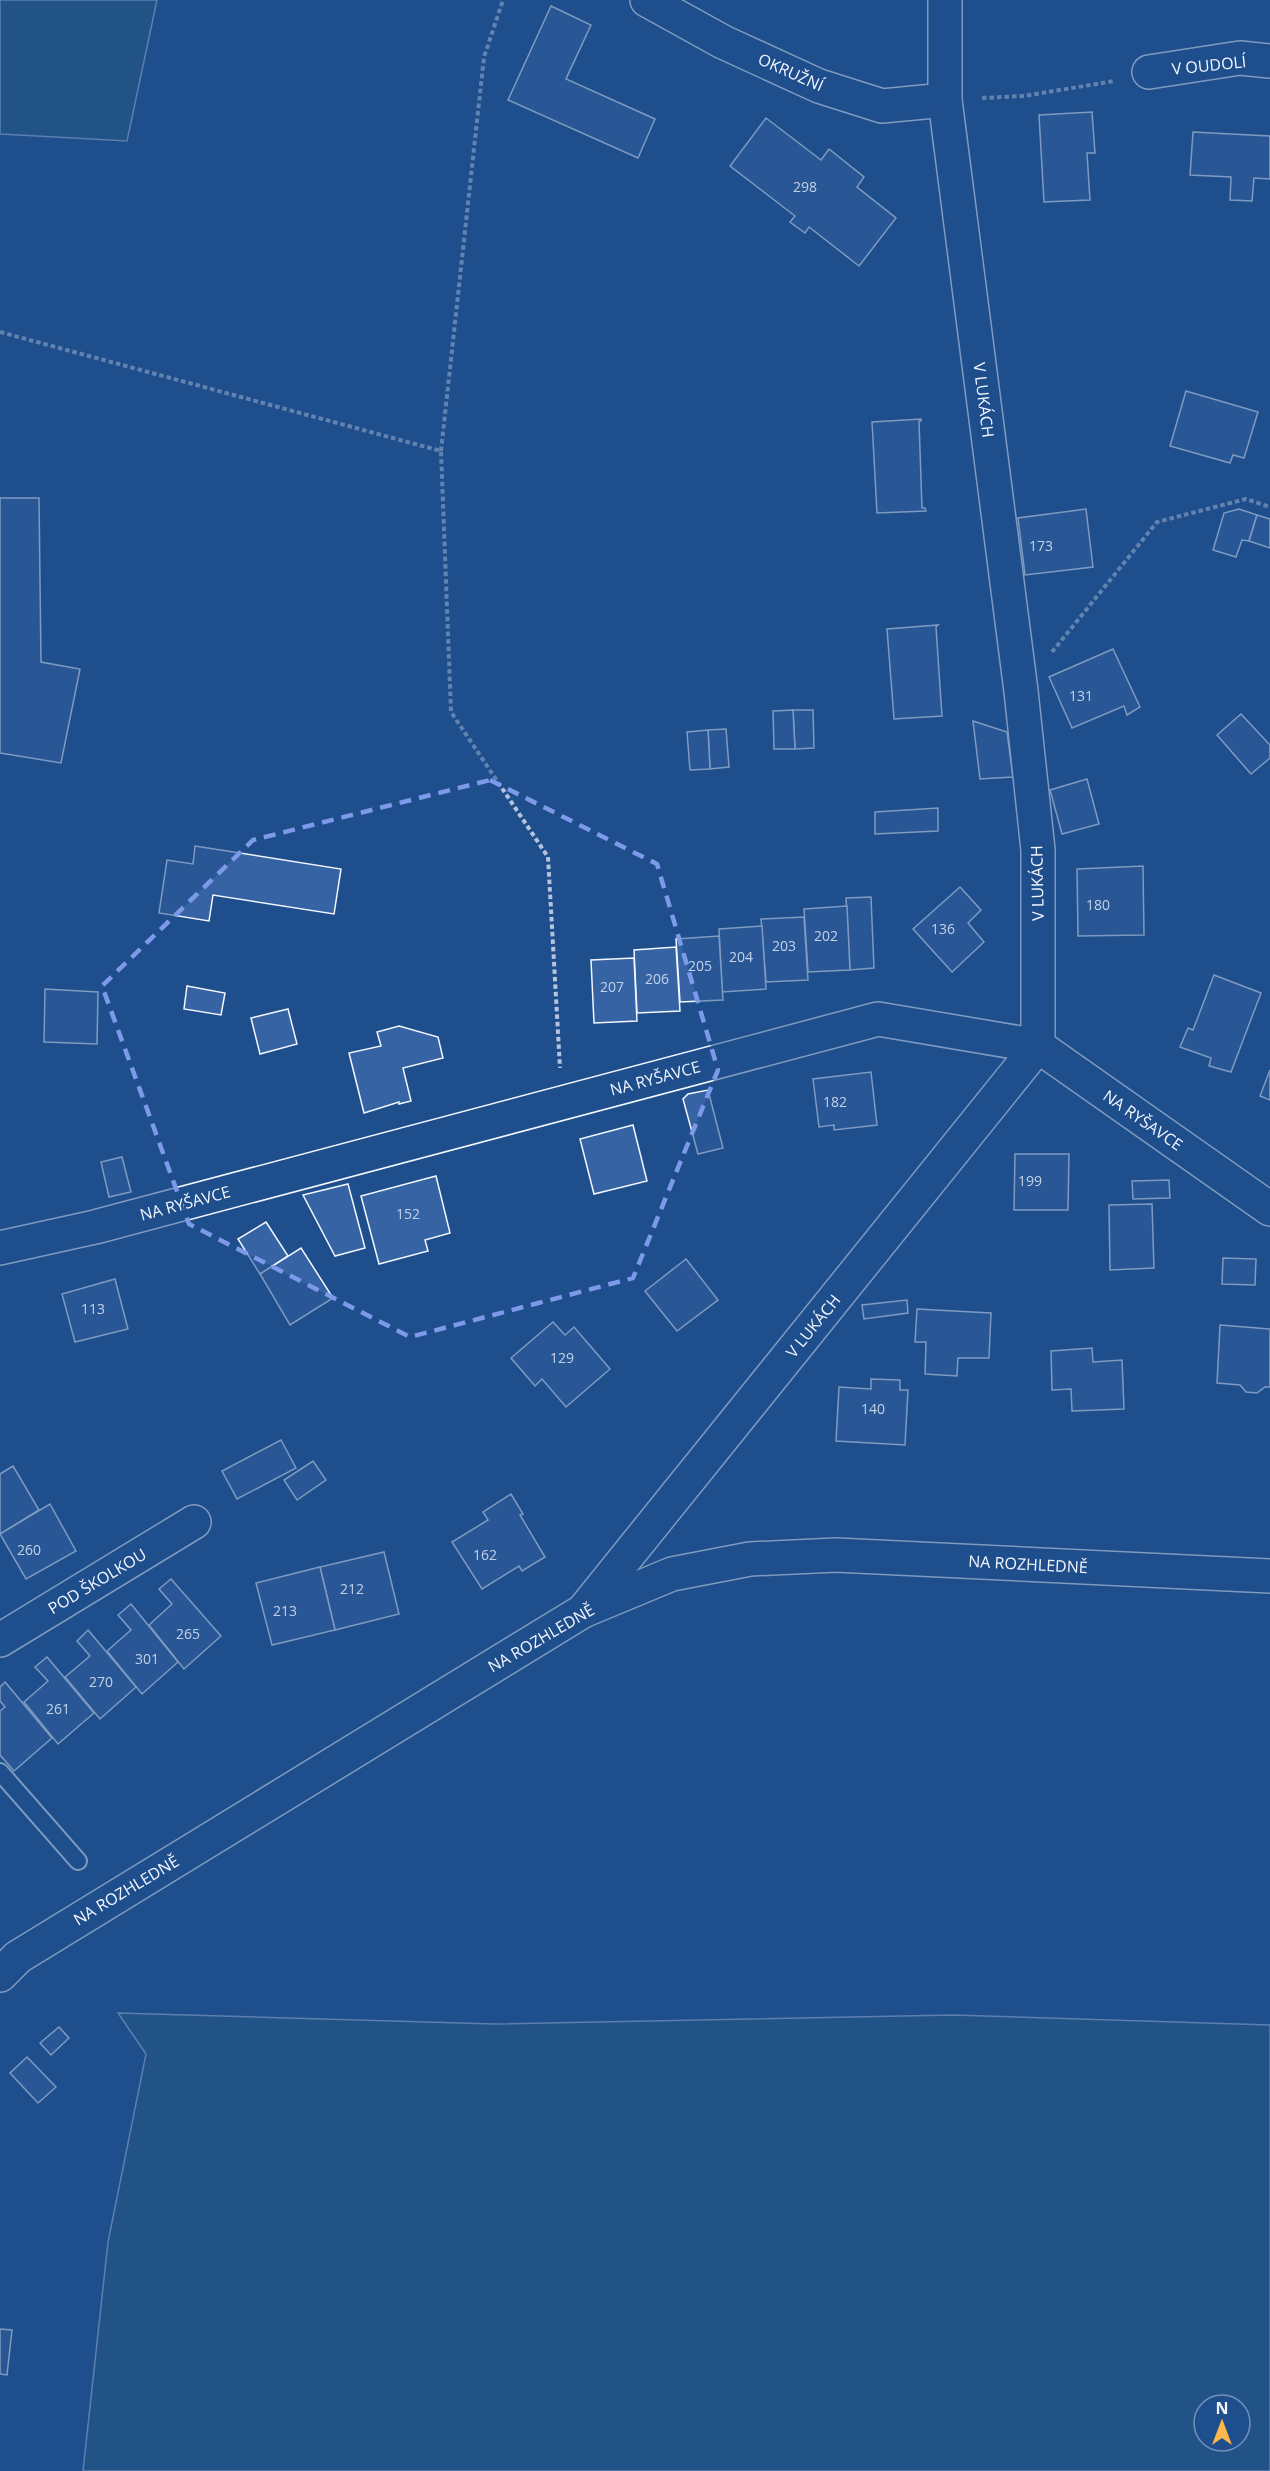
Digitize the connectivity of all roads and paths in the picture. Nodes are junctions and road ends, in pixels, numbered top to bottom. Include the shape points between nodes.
1 (503, 0) edge
2 (647, 0) edge
3 (945, 0) edge
4 (1270, 61) edge
5 (1149, 72) joint
6 (945, 100) junction
7 (0, 332) edge
8 (441, 451) junction
9 (1270, 507) edge
10 (1021, 691) junction
11 (1038, 1046) junction
12 (562, 1103) junction
13 (1270, 1209) edge
14 (0, 1248) edge
15 (194, 1522) dead end
16 (1270, 1576) edge
17 (583, 1611) junction
18 (0, 1640) edge
19 (0, 1772) edge
20 (78, 1862) dead end
21 (0, 1975) edge

1 - 8 path via 484,57
2 - 6 street, OKRUŽNÍ via 723,42 819,86 882,106
3 - 6 street, V LUKÁCH
4 - 5 street, V OUDOLÍ via 1240,58
5 - 6 path via 1024,96
6 - 10 street, V LUKÁCH
7 - 8 path
8 - 12 path via 451,712 548,857
9 - 10 path via 1246,499 1157,522
10 - 11 street, V LUKÁCH via 1038,850
11 - 12 street, NA RYŠAVCE via 878,1019
11 - 13 street, NA RYŠAVCE
11 - 17 street, V LUKÁCH
12 - 14 street, NA RYŠAVCE via 95,1227
15 - 18 street, POD ŠKOLKOU
16 - 17 street, NA ROZHLEDNĚ via 836,1555 750,1559 672,1574
17 - 21 street, NA ROZHLEDNĚ via 18,1957
19 - 20 lane

